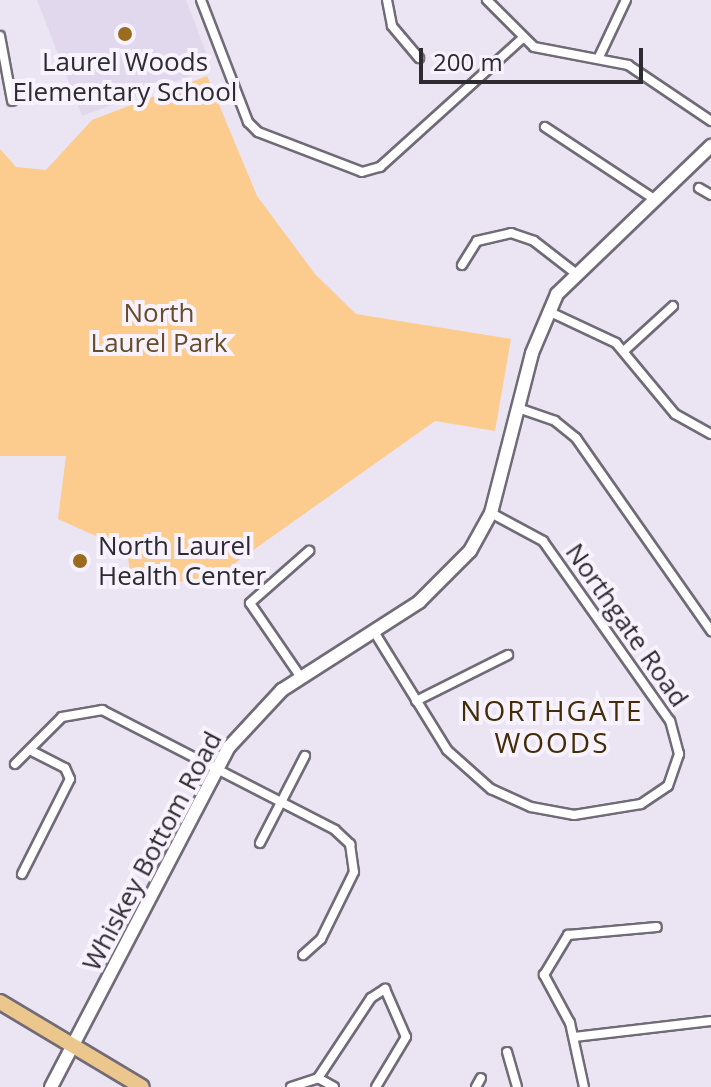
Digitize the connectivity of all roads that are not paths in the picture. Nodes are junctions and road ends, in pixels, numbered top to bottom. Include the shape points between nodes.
1 (201, 0) edge
2 (387, 0) edge
3 (487, 0) edge
4 (626, 0) edge
5 (0, 36) edge
6 (523, 38) junction
7 (599, 57) junction
8 (419, 58) dead end
9 (12, 101) dead end
10 (711, 121) edge
11 (545, 127) dead end
12 (711, 146) edge
13 (699, 188) dead end
14 (711, 195) edge
15 (654, 199) junction
16 (462, 265) dead end
17 (574, 272) junction
18 (673, 306) dead end
19 (548, 311) junction
20 (625, 350) junction
21 (518, 408) junction
22 (711, 434) edge
23 (491, 513) junction
24 (309, 551) dead end
25 (373, 630) junction
26 (711, 631) edge
27 (508, 655) dead end
28 (300, 676) junction
29 (416, 701) junction
30 (33, 752) junction
31 (305, 756) dead end
32 (15, 764) dead end
33 (216, 769) junction
34 (281, 803) junction
35 (260, 843) dead end
36 (22, 874) dead end
37 (657, 927) dead end
38 (303, 955) dead end
39 (0, 1002) edge
40 (711, 1021) edge
41 (574, 1037) junction
42 (74, 1048) junction
43 (507, 1052) dead end
44 (318, 1078) junction
45 (481, 1078) dead end
46 (51, 1087) edge
47 (142, 1087) edge
48 (291, 1087) edge
49 (334, 1087) edge
50 (376, 1087) edge
51 (476, 1087) edge
52 (517, 1087) edge
53 (584, 1087) edge

1 - 6 street via 248,122 258,132 367,172 380,167
2 - 8 street via 392,26
3 - 6 street
4 - 7 street
5 - 9 street
6 - 7 street via 547,52
7 - 10 street via 642,73
11 - 15 street
12 - 15 street, Whiskey Bottom Road
13 - 14 street
15 - 17 street, Whiskey Bottom Road
16 - 17 street via 477,241 511,233 534,241
17 - 19 street, Whiskey Bottom Road
18 - 20 street
19 - 20 street
19 - 21 street, Whiskey Bottom Road
20 - 22 street via 666,406
21 - 23 street, Whiskey Bottom Road
21 - 26 street via 555,421 576,438
23 - 25 street, Whiskey Bottom Road via 470,551 438,587
23 - 29 street, Northgate Road via 543,541 661,709 678,743 674,775 659,794 616,810 574,815 531,807 491,789 460,764
24 - 28 street via 250,603
25 - 28 street, Whiskey Bottom Road
25 - 29 street, Northgate Road
27 - 29 street
28 - 33 street, Whiskey Bottom Road via 258,712
30 - 32 street
30 - 33 street via 62,717 102,710
30 - 36 street via 65,768 70,779
31 - 34 street
33 - 34 street
33 - 42 street, Whiskey Bottom Road
34 - 35 street
34 - 38 street via 343,835 355,864 321,939
37 - 41 street via 568,935 544,975
39 - 42 main road
40 - 41 street
41 - 53 street
42 - 46 street, Whiskey Bottom Road
42 - 47 main road
43 - 52 street
44 - 48 street
44 - 49 street
44 - 50 street via 371,998 385,989 406,1037
45 - 51 street

